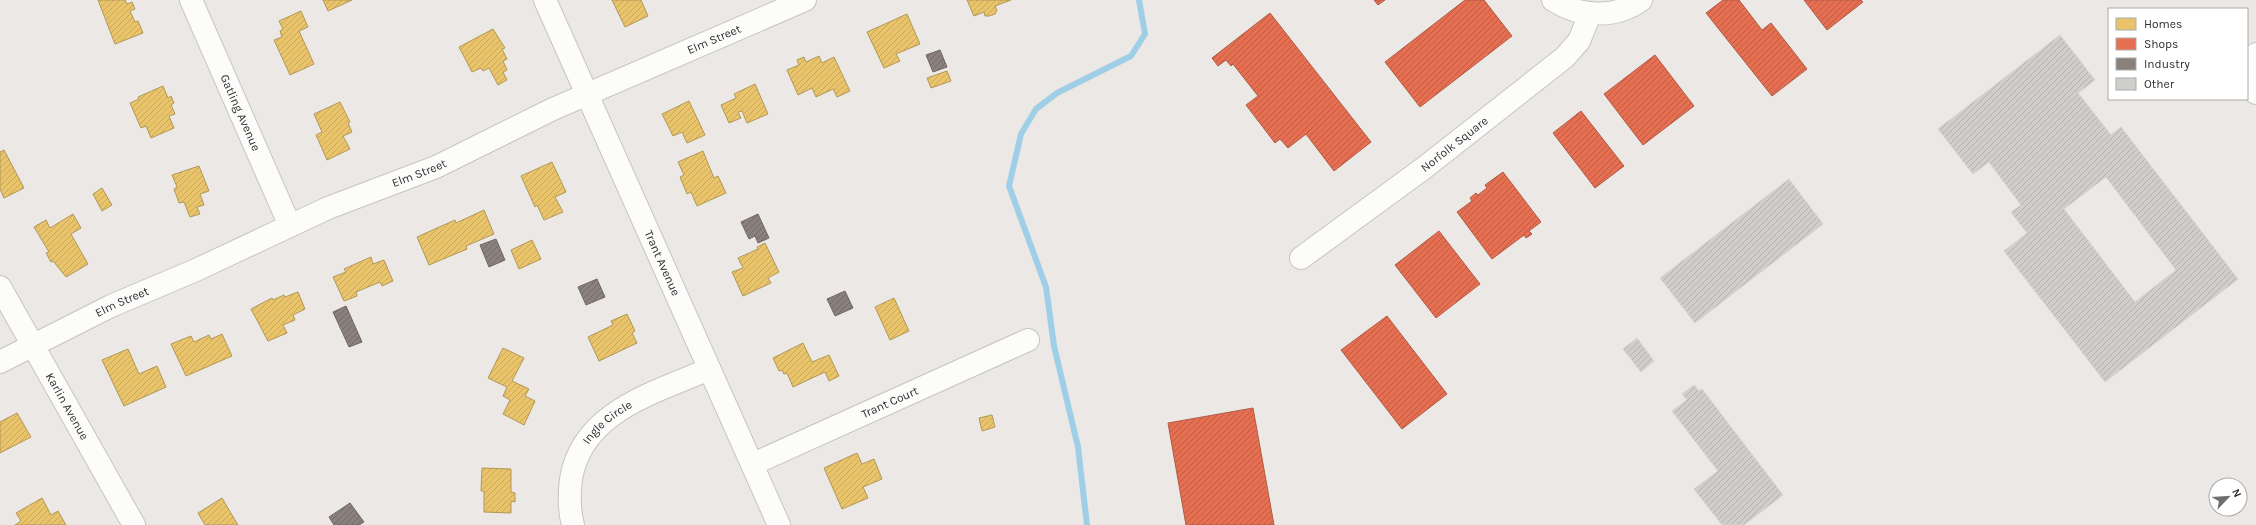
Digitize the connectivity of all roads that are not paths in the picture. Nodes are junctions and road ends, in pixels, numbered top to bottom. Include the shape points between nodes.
1 (191, 0) edge
2 (545, 0) edge
3 (805, 0) edge
4 (1553, 0) edge
5 (1641, 0) edge
6 (1590, 14) junction
7 (2256, 54) edge
8 (587, 94) junction
9 (2256, 94) edge
10 (290, 226) junction
11 (1301, 258) dead end
12 (0, 287) edge
13 (1028, 340) dead end
14 (32, 345) junction
15 (0, 362) edge
16 (710, 369) junction
17 (753, 464) junction
18 (134, 525) edge
19 (572, 525) edge
20 (779, 525) edge

1 - 10 street, Gatling Avenue
2 - 8 street, Trant Avenue
3 - 8 street, Elm Street
4 - 6 street via 1579,12
5 - 6 street via 1610,13
6 - 11 street, Norfolk Square via 1579,41 1565,57 1424,168
7 - 9 street via 2252,76
8 - 10 street, Elm Street via 436,167 328,208
8 - 16 street, Trant Avenue
10 - 14 street, Elm Street
12 - 14 street, Karlin Avenue
13 - 17 street, Trant Court
14 - 15 street, Elm Street
14 - 18 street, Karlin Avenue
16 - 17 street, Trant Avenue
16 - 19 street, Ingle Circle via 628,405 612,414 594,430 580,449 573,467 569,492
17 - 20 street, Trant Avenue

